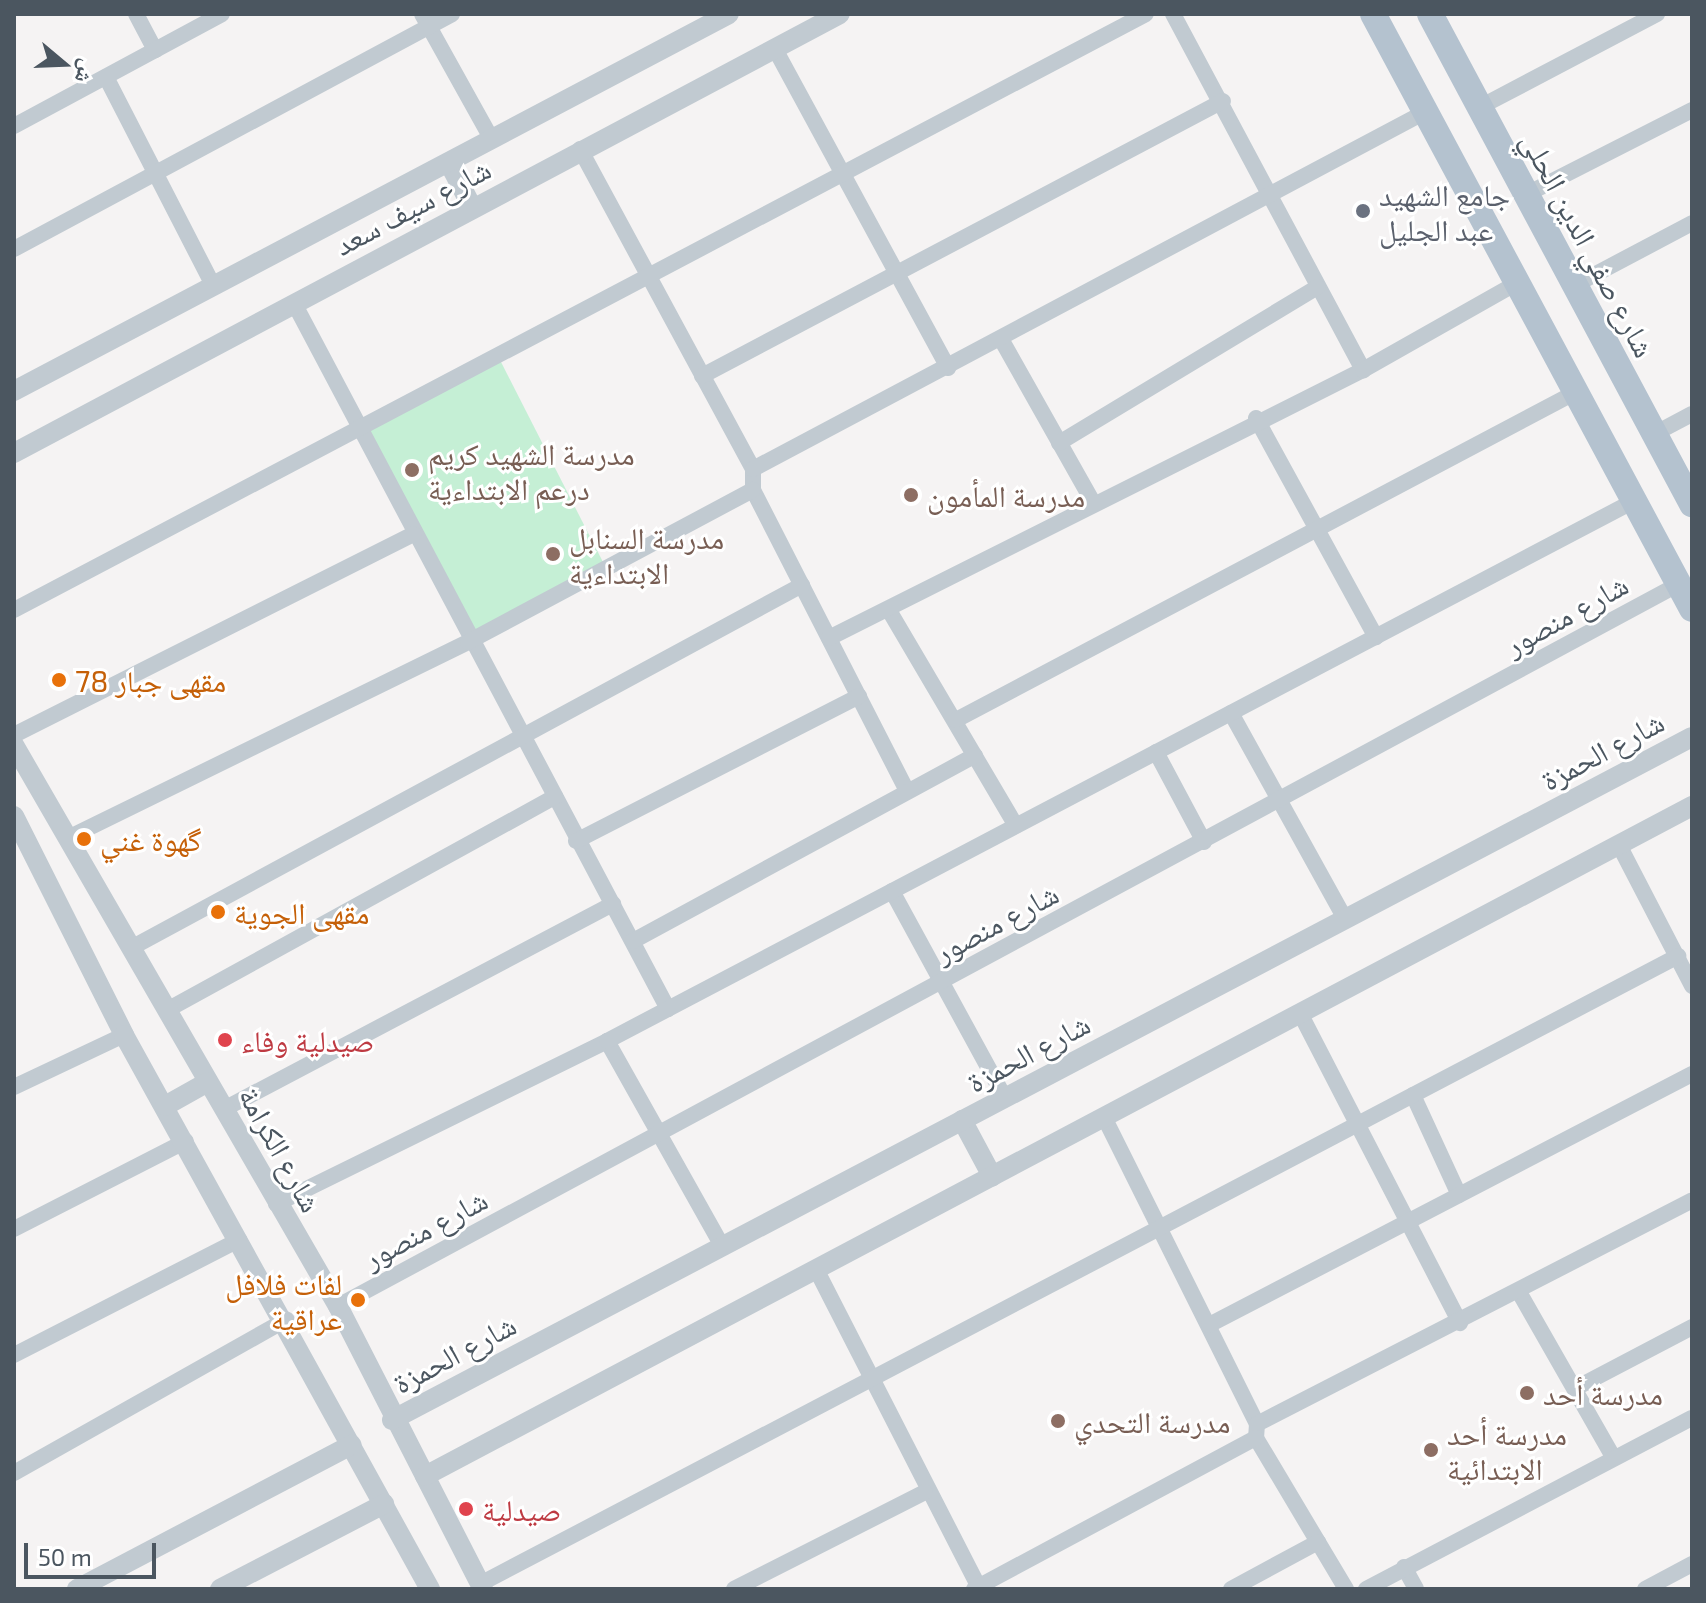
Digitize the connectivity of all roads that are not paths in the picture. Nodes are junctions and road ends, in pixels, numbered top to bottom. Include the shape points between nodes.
1 (136, 14) edge
2 (222, 14) edge
3 (452, 14) edge
4 (729, 14) edge
5 (840, 14) edge
6 (1146, 14) edge
7 (1173, 14) edge
8 (1373, 14) edge
9 (1430, 14) edge
10 (1657, 14) edge
11 (426, 20) edge
12 (775, 49) junction
13 (155, 50) junction
14 (106, 77) junction
15 (1223, 101) junction
16 (1480, 107) junction
17 (1692, 110) edge
18 (1425, 112) junction
19 (14, 126) edge
20 (492, 140) junction
21 (580, 149) junction
22 (449, 163) junction
23 (155, 173) junction
24 (843, 174) junction
25 (1527, 194) junction
26 (1269, 196) junction
27 (472, 207) junction
28 (1692, 223) edge
29 (14, 249) edge
30 (897, 273) junction
31 (649, 276) junction
32 (1517, 283) junction
33 (1575, 285) junction
34 (214, 287) junction
35 (1318, 287) junction
36 (294, 303) junction
37 (1001, 339) junction
38 (948, 368) junction
39 (1363, 370) junction
40 (702, 376) junction
41 (14, 391) edge
42 (1576, 392) junction
43 (1692, 414) edge
44 (1256, 418) junction
45 (360, 428) junction
46 (1654, 434) junction
47 (1059, 443) junction
48 (14, 453) edge
49 (753, 469) junction
50 (753, 490) junction
51 (1634, 501) junction
52 (1094, 504) junction
53 (1692, 504) edge
54 (1318, 529) junction
55 (413, 534) junction
56 (1679, 584) junction
57 (802, 585) junction
58 (1692, 609) edge
59 (14, 610) edge
60 (890, 612) junction
61 (1376, 637) junction
62 (829, 638) junction
63 (468, 642) junction
64 (859, 696) junction
65 (1231, 713) junction
66 (956, 720) junction
67 (14, 735) edge
68 (521, 736) junction
69 (1692, 737) edge
70 (14, 745) edge
71 (1156, 752) junction
72 (975, 755) junction
73 (907, 791) junction
74 (555, 797) junction
75 (1282, 801) junction
76 (1692, 806) edge
77 (14, 816) edge
78 (1016, 826) junction
79 (68, 838) junction
80 (576, 841) junction
81 (1204, 842) junction
82 (1619, 845) junction
83 (892, 891) junction
84 (613, 904) junction
85 (1345, 919) junction
86 (633, 941) junction
87 (131, 948) junction
88 (1678, 956) junction
89 (944, 982) junction
90 (1692, 986) edge
91 (668, 1009) junction
92 (167, 1010) junction
93 (1300, 1013) junction
94 (124, 1035) junction
95 (607, 1041) junction
96 (1692, 1074) edge
97 (208, 1082) junction
98 (14, 1087) edge
99 (1413, 1095) junction
100 (1005, 1098) junction
101 (165, 1106) junction
102 (224, 1109) junction
103 (1104, 1117) junction
104 (962, 1120) junction
105 (1357, 1124) junction
106 (659, 1134) junction
107 (186, 1141) junction
108 (992, 1176) junction
109 (1459, 1195) junction
110 (1692, 1200) edge
111 (276, 1204) junction
112 (1407, 1221) junction
113 (1158, 1228) junction
114 (14, 1229) edge
115 (239, 1240) junction
116 (722, 1246) junction
117 (816, 1269) junction
118 (1519, 1292) junction
119 (338, 1306) junction
120 (287, 1319) junction
121 (1460, 1323) junction
122 (1209, 1325) junction
123 (1692, 1327) edge
124 (14, 1355) edge
125 (870, 1379) junction
126 (1576, 1388) junction
127 (1692, 1418) edge
128 (392, 1420) junction
129 (1256, 1431) junction
130 (351, 1445) junction
131 (1613, 1457) junction
132 (14, 1473) edge
133 (425, 1476) junction
134 (925, 1492) junction
135 (384, 1504) junction
136 (1318, 1542) junction
137 (1692, 1564) edge
138 (1404, 1567) junction
139 (482, 1586) edge
140 (978, 1588) edge
141 (77, 1589) edge
142 (220, 1589) edge
143 (430, 1589) edge
144 (734, 1589) edge
145 (1231, 1589) edge
146 (1346, 1589) edge
147 (1366, 1589) edge
148 (1416, 1589) edge
149 (1645, 1589) edge

1 - 13 street
2 - 13 street
3 - 11 street
4 - 20 street, شارع سيف سعد
5 - 12 street, شارع سيف سعد
6 - 24 street
7 - 15 street
8 - 18 main road
9 - 16 main road, شارع صفي الدين الحلي
10 - 16 street
11 - 20 street
11 - 23 street
12 - 21 street, شارع سيف سعد
12 - 24 street
13 - 14 street
14 - 19 street
14 - 23 street
15 - 26 street
15 - 30 street
16 - 25 main road, شارع صفي الدين الحلي
17 - 25 street
18 - 26 street
18 - 32 main road
20 - 22 street, شارع سيف سعد
21 - 27 street, شارع سيف سعد
21 - 31 street
22 - 27 street
22 - 34 street, شارع سيف سعد
23 - 29 street
23 - 34 street
24 - 30 street
24 - 31 street
25 - 33 main road, شارع صفي الدين الحلي
26 - 35 street
26 - 37 street
27 - 36 street, شارع سيف سعد
28 - 33 street
30 - 38 street
30 - 40 street
31 - 40 street
31 - 45 street
32 - 39 street
32 - 42 main road
33 - 46 main road, شارع صفي الدين الحلي
34 - 41 street, شارع سيف سعد
35 - 39 street
35 - 47 street
36 - 45 street
36 - 48 street, شارع سيف سعد
37 - 38 street
37 - 47 street
38 - 49 street
39 - 44 street
40 - 49 street
42 - 51 main road
42 - 54 street
43 - 46 street
44 - 52 street
44 - 54 street
45 - 55 street
45 - 59 street
46 - 53 main road, شارع صفي الدين الحلي
47 - 52 street
49 - 50 street
50 - 57 street
50 - 63 street
51 - 56 main road
51 - 61 street
52 - 60 street
54 - 61 street
54 - 66 street
55 - 63 street
55 - 67 street
56 - 58 main road
56 - 75 street, شارع منصور
57 - 62 street
57 - 68 street
60 - 62 street
60 - 66 street
61 - 65 street
62 - 64 street
63 - 68 street
63 - 79 street
64 - 73 street
64 - 80 street
65 - 71 street
65 - 75 street
66 - 72 street
68 - 74 street
68 - 87 street
69 - 85 street, شارع الحمزة
70 - 79 street, شارع الكرامة
71 - 78 street
71 - 81 street
72 - 73 street
72 - 78 street
73 - 86 street
74 - 80 street
74 - 92 street
75 - 81 street, شارع منصور
75 - 85 street
76 - 82 street
77 - 94 street
78 - 83 street
79 - 87 street, شارع الكرامة
80 - 84 street
81 - 89 street, شارع منصور
82 - 88 street
82 - 93 street
83 - 89 street
83 - 91 street
84 - 86 street
84 - 102 street
85 - 100 street, شارع الحمزة
86 - 91 street
87 - 92 street, شارع الكرامة
88 - 90 street
88 - 99 street
89 - 100 street
89 - 106 street, شارع منصور
91 - 95 street
92 - 97 street, شارع الكرامة
93 - 103 street
93 - 105 street
94 - 98 street
94 - 101 street
95 - 106 street
95 - 111 street
96 - 109 street
97 - 101 street
97 - 102 street, شارع الكرامة
99 - 105 street
99 - 109 street
100 - 104 street, شارع الحمزة
101 - 107 street
102 - 111 street, شارع الكرامة
103 - 108 street
103 - 113 street
104 - 108 street
104 - 116 street, شارع الحمزة
105 - 112 street
105 - 113 street
106 - 116 street
106 - 119 street, شارع منصور
107 - 114 street
107 - 115 street
108 - 117 street
109 - 112 street
110 - 118 street
111 - 119 street, شارع الكرامة
112 - 121 street
112 - 122 street
113 - 122 street
113 - 125 street
115 - 120 street
115 - 124 street
116 - 128 street, شارع الحمزة
117 - 125 street
117 - 133 street
118 - 121 street
118 - 126 street
119 - 128 street, شارع الكرامة
120 - 130 street
120 - 132 street
121 - 129 street
122 - 129 street
123 - 126 street
125 - 134 street
125 - 139 street
126 - 131 street
127 - 131 street
128 - 133 street, شارع الكرامة
129 - 136 street
129 - 140 street
130 - 135 street
130 - 141 street
131 - 138 street
133 - 139 street, شارع الكرامة
134 - 140 street
134 - 144 street
135 - 142 street
135 - 143 street
136 - 145 street
136 - 146 street
137 - 149 street
138 - 147 street
138 - 148 street

